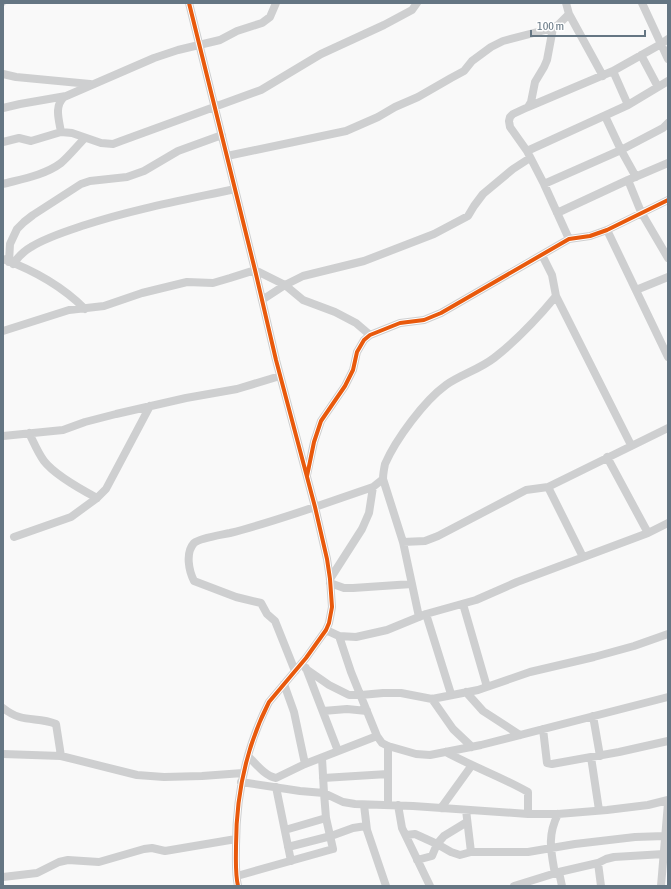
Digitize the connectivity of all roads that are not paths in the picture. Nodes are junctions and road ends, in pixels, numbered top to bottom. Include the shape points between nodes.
1 (189, 3) edge
2 (276, 3) edge
3 (417, 3) edge
4 (566, 3) edge
5 (643, 4) edge
6 (569, 14) junction
7 (552, 28) junction
8 (668, 39) edge
9 (661, 44) junction
10 (199, 45) junction
11 (641, 55) junction
12 (668, 59) edge
13 (612, 71) junction
14 (3, 74) edge
15 (602, 76) junction
16 (668, 81) edge
17 (93, 84) junction
18 (658, 87) junction
19 (66, 96) junction
20 (628, 105) junction
21 (215, 107) junction
22 (528, 107) junction
23 (3, 108) edge
24 (605, 116) junction
25 (668, 124) edge
26 (61, 132) junction
27 (222, 135) junction
28 (85, 138) junction
29 (3, 142) edge
30 (621, 150) junction
31 (529, 155) junction
32 (227, 156) junction
33 (667, 165) edge
34 (632, 178) junction
35 (3, 184) edge
36 (544, 184) junction
37 (235, 189) junction
38 (668, 200) edge
39 (557, 212) junction
40 (641, 212) junction
41 (607, 230) junction
42 (569, 239) junction
43 (542, 255) junction
44 (668, 258) edge
45 (9, 262) edge
46 (255, 270) junction
47 (668, 276) edge
48 (285, 285) junction
49 (636, 290) junction
50 (556, 296) junction
51 (262, 300) junction
52 (85, 309) junction
53 (3, 331) edge
54 (370, 335) junction
55 (667, 354) edge
56 (280, 376) junction
57 (150, 406) junction
58 (668, 428) edge
59 (29, 433) junction
60 (3, 436) edge
61 (631, 445) junction
62 (607, 457) junction
63 (307, 478) junction
64 (383, 479) junction
65 (373, 487) junction
66 (548, 487) junction
67 (98, 498) junction
68 (315, 507) junction
69 (668, 523) edge
70 (648, 533) junction
71 (14, 537) dead end
72 (403, 542) junction
73 (583, 558) junction
74 (330, 581) junction
75 (412, 584) junction
76 (463, 604) junction
77 (423, 616) junction
78 (326, 630) junction
79 (668, 634) edge
80 (340, 636) junction
81 (305, 665) junction
82 (295, 671) junction
83 (284, 684) junction
84 (487, 687) junction
85 (466, 692) junction
86 (452, 694) junction
87 (361, 695) junction
88 (668, 697) edge
89 (432, 699) junction
90 (3, 708) edge
91 (323, 711) junction
92 (367, 712) junction
93 (593, 716) junction
94 (543, 729) junction
95 (520, 735) junction
96 (377, 736) junction
97 (668, 741) edge
98 (388, 746) junction
99 (472, 747) junction
100 (338, 751) junction
101 (446, 752) junction
102 (3, 754) edge
103 (61, 756) junction
104 (248, 756) junction
105 (600, 756) junction
106 (591, 757) junction
107 (322, 758) junction
108 (305, 764) junction
109 (472, 765) junction
110 (243, 773) junction
111 (388, 774) junction
112 (323, 778) junction
113 (241, 782) junction
114 (276, 787) junction
115 (324, 793) junction
116 (668, 802) edge
117 (364, 805) junction
118 (388, 805) junction
119 (398, 805) junction
120 (441, 808) junction
121 (466, 810) junction
122 (599, 810) junction
123 (528, 814) junction
124 (558, 814) junction
125 (326, 818) junction
126 (467, 822) junction
127 (366, 826) junction
128 (285, 830) junction
129 (406, 834) junction
130 (331, 836) junction
131 (665, 836) junction
132 (236, 839) junction
133 (437, 844) junction
134 (288, 847) junction
135 (550, 848) junction
136 (471, 852) junction
137 (664, 854) junction
138 (417, 860) junction
139 (291, 861) junction
140 (598, 864) junction
141 (665, 867) edge
142 (557, 873) junction
143 (237, 876) junction
144 (3, 877) edge
145 (519, 885) edge
146 (238, 886) edge
147 (386, 886) edge
148 (427, 886) edge
149 (562, 886) edge
150 (601, 886) edge
151 (661, 886) edge

1 - 10 street
2 - 10 street via 270,18 262,23 220,40
3 - 21 street via 412,10 321,54 261,90
4 - 6 street
5 - 9 street
6 - 7 street via 558,26
6 - 15 street
7 - 22 street via 547,60 535,82
7 - 32 street via 491,47 472,61 464,71 418,97 346,131
8 - 9 street
9 - 11 street
9 - 12 street
10 - 17 street via 154,58
10 - 21 street
11 - 13 street
11 - 18 street
13 - 15 street
13 - 20 street
14 - 17 street
15 - 22 street
16 - 18 street
17 - 19 street
18 - 20 street
19 - 23 street
19 - 26 street via 58,109
20 - 24 street
21 - 27 street
21 - 28 street via 113,144
22 - 31 street via 514,114 509,121 510,127
24 - 30 street
24 - 31 street
25 - 30 street
26 - 28 street
26 - 29 street via 32,141 19,138
27 - 32 street
27 - 45 street via 178,150 144,171 127,177 81,184 28,218 17,229 10,244
28 - 35 street via 65,159 48,170
30 - 34 street
30 - 36 street
31 - 36 street
31 - 48 street via 483,194 468,216 434,234 364,261 303,276
32 - 37 street
33 - 34 street
34 - 39 street
34 - 40 street
36 - 39 street
37 - 45 street via 130,211 70,230 30,247
37 - 46 street
38 - 40 street
39 - 42 street
40 - 41 street
40 - 44 street
41 - 42 street
41 - 49 street
42 - 43 street
43 - 50 street via 552,275
43 - 54 street via 441,313 424,320 400,323
45 - 52 street via 55,284 75,298
46 - 48 street
46 - 51 street
46 - 52 street via 213,282 187,282
47 - 49 street
48 - 51 street
48 - 54 street via 303,300 335,312 356,323
49 - 55 street
50 - 61 street
50 - 64 street via 537,319 492,360 446,385 428,400 397,442 385,465
51 - 56 street
52 - 53 street via 69,310
54 - 63 street via 357,352 353,370 345,386 321,421
56 - 57 street via 237,389
56 - 63 street
57 - 59 street via 63,430
57 - 67 street via 106,489
58 - 61 street
59 - 60 street
59 - 67 street via 39,454 55,472
61 - 62 street
62 - 66 street
62 - 70 street
63 - 68 street
64 - 65 street
64 - 72 street
65 - 68 street
65 - 74 street via 369,513 362,529
66 - 72 street via 526,490 426,541
66 - 73 street
67 - 71 street via 71,517
68 - 74 street
68 - 82 street via 202,540 194,543 190,552 190,574 194,581 236,597 261,603 267,614 275,621
69 - 70 street
70 - 73 street
72 - 75 street
73 - 76 street
74 - 75 street via 344,588
74 - 78 street via 332,607
75 - 77 street
76 - 77 street
76 - 84 street
77 - 80 street via 387,630 356,637
77 - 86 street
78 - 80 street
78 - 81 street
79 - 84 street via 634,646 530,672
80 - 87 street
81 - 82 street
81 - 87 street via 329,685 349,695
81 - 91 street
82 - 83 street
83 - 104 street via 269,702
83 - 108 street via 294,712
84 - 85 street
85 - 86 street
85 - 95 street via 483,711
86 - 89 street
87 - 89 street via 401,693
87 - 92 street
88 - 93 street
89 - 99 street via 453,729
90 - 103 street via 20,718 56,724
91 - 92 street via 347,709
91 - 100 street
92 - 96 street
93 - 94 street
93 - 105 street
94 - 95 street
94 - 106 street via 548,764
95 - 99 street
96 - 98 street
96 - 100 street
97 - 105 street
98 - 101 street via 422,755
98 - 111 street
99 - 101 street
100 - 107 street
101 - 109 street
102 - 103 street
103 - 110 street via 138,775 164,777
104 - 108 street via 271,777 276,778
104 - 110 street
105 - 106 street
106 - 122 street
107 - 108 street
107 - 112 street
109 - 120 street
109 - 123 street via 528,792
110 - 113 street
111 - 112 street
111 - 118 street
112 - 115 street
113 - 114 street
113 - 132 street
114 - 115 street
114 - 128 street
115 - 117 street via 343,802
115 - 125 street
116 - 122 street
116 - 131 street
117 - 118 street
117 - 127 street
118 - 119 street
119 - 120 street
119 - 129 street via 402,828
120 - 121 street
121 - 123 street
121 - 126 street
122 - 124 street
123 - 124 street
124 - 135 street via 553,824
125 - 128 street
125 - 130 street
126 - 133 street via 449,832
126 - 136 street
127 - 130 street
127 - 147 street
128 - 134 street
129 - 133 street via 415,834
129 - 138 street
130 - 134 street
130 - 139 street via 332,850
131 - 135 street via 605,840
131 - 137 street
132 - 143 street
132 - 144 street via 165,851 144,849 99,862 68,860 37,873
133 - 136 street via 451,852
133 - 138 street via 432,856
134 - 139 street
135 - 136 street via 528,852
135 - 142 street
137 - 140 street via 614,857
137 - 141 street
138 - 148 street
139 - 143 street
140 - 142 street
140 - 150 street
141 - 151 street
142 - 145 street
142 - 149 street
143 - 146 street

